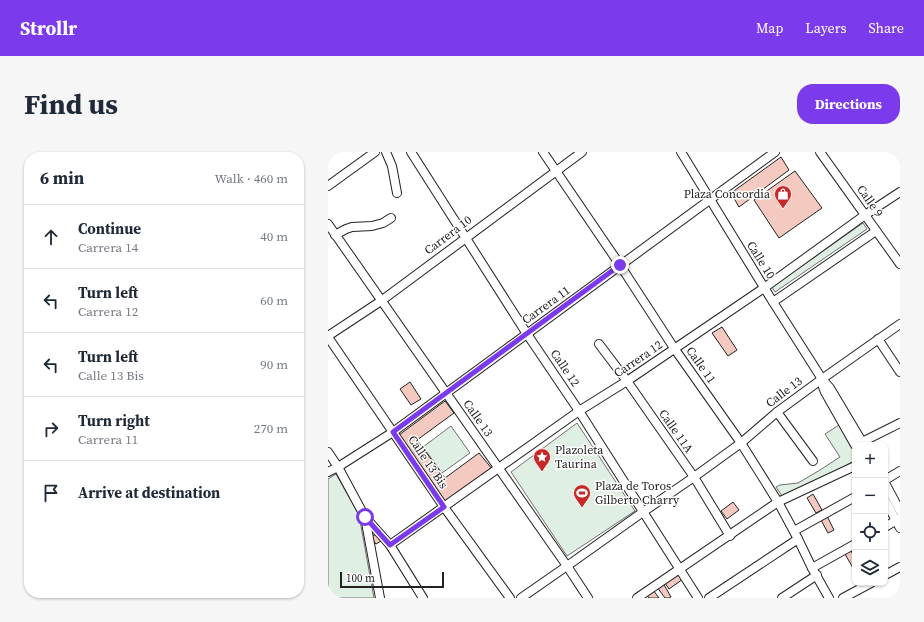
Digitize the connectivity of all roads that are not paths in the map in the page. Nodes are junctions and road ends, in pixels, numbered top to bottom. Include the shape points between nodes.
1 (375, 152) edge
2 (386, 152) edge
3 (411, 152) edge
4 (543, 152) edge
5 (582, 152) edge
6 (681, 152) edge
7 (775, 152) edge
8 (820, 152) edge
9 (556, 172) junction
10 (328, 186) edge
11 (900, 192) edge
12 (397, 193) dead end
13 (710, 200) junction
14 (865, 215) junction
15 (391, 218) dead end
16 (328, 224) edge
17 (876, 231) junction
18 (335, 235) junction
19 (465, 237) junction
20 (900, 264) edge
21 (620, 265) junction
22 (764, 288) junction
23 (381, 301) junction
24 (773, 302) junction
25 (900, 324) edge
26 (527, 334) junction
27 (328, 336) edge
28 (878, 339) junction
29 (599, 344) dead end
30 (674, 348) junction
31 (900, 372) edge
32 (822, 379) junction
33 (627, 381) junction
34 (446, 393) junction
35 (579, 411) junction
36 (777, 412) junction
37 (900, 423) edge
38 (393, 432) junction
39 (858, 442) edge
40 (863, 442) edge
41 (741, 443) junction
42 (328, 452) edge
43 (813, 461) dead end
44 (338, 467) junction
45 (852, 467) edge
46 (498, 468) junction
47 (900, 471) edge
48 (328, 472) edge
49 (694, 478) junction
50 (888, 478) edge
51 (888, 489) edge
52 (852, 499) edge
53 (778, 502) junction
54 (888, 505) edge
55 (444, 507) junction
56 (900, 511) edge
57 (643, 512) junction
58 (365, 517) junction
59 (899, 522) edge
60 (888, 526) edge
61 (796, 535) junction
62 (730, 536) junction
63 (390, 545) junction
64 (852, 546) edge
65 (567, 566) junction
66 (900, 567) edge
67 (680, 569) junction
68 (814, 572) junction
69 (888, 573) edge
70 (865, 586) edge
71 (380, 598) edge
72 (423, 598) edge
73 (510, 598) edge
74 (520, 598) edge
75 (588, 598) edge
76 (637, 598) edge
77 (698, 598) edge
78 (709, 598) edge
79 (782, 598) edge
80 (829, 598) edge
81 (843, 598) edge

1 - 10 street
2 - 12 street via 392,166
3 - 19 street, Calle 12
4 - 9 street, Calle 11
5 - 9 street, Carrera 10
6 - 13 street, Calle 10
7 - 13 street, Carrera 11
8 - 14 street, Calle 9
9 - 19 street, Carrera 10
9 - 21 street, Calle 11
11 - 14 street, Carrera 12
13 - 21 street, Carrera 11
13 - 22 street, Calle 10
14 - 17 street, Calle 9
14 - 22 street, Carrera 12
15 - 18 street via 372,226 352,227
16 - 18 street, Calle 13
17 - 20 street, Calle 9
17 - 24 street
18 - 23 street, Calle 13
19 - 23 street, Carrera 10
19 - 26 street, Calle 12
21 - 26 street, Carrera 11
21 - 30 street, Calle 11
22 - 24 street, Calle 10
22 - 30 street, Carrera 12
23 - 27 street, Carrera 10
23 - 34 street, Calle 13
24 - 32 street, Calle 10
25 - 28 street, Calle 13
26 - 34 street, Carrera 11
26 - 35 street, Calle 12
27 - 38 street, Calle 13 Bis
28 - 31 street
28 - 32 street, Calle 13
29 - 33 street, Calle 11A
30 - 33 street, Carrera 12
30 - 41 street, Calle 11
32 - 36 street, Calle 13
32 - 39 street, Calle 10 via 828,385 834,401
33 - 35 street, Carrera 12
33 - 49 street, Calle 11A
34 - 38 street, Carrera 11
34 - 46 street, Calle 13
35 - 46 street, Carrera 12
35 - 57 street, Calle 12
36 - 41 street, Calle 13
36 - 43 street
37 - 40 street
38 - 44 street, Carrera 11
38 - 55 street, Calle 13 Bis
41 - 49 street, Calle 13
41 - 53 street, Calle 11
42 - 44 street
44 - 48 street, Carrera 11
44 - 58 street
45 - 53 street
46 - 55 street, Carrera 12
46 - 65 street, Calle 13
47 - 50 street
49 - 57 street, Calle 13
49 - 62 street, Calle 11A
51 - 56 street
52 - 61 street
53 - 61 street, Calle 11
53 - 62 street
54 - 59 street
55 - 63 street, Carrera 12
55 - 73 street, Calle 13 Bis
57 - 65 street, Calle 13
57 - 67 street, Calle 12
58 - 63 street
58 - 71 street
59 - 60 street
61 - 68 street, Calle 11
61 - 78 street
62 - 67 street
63 - 72 street
64 - 68 street
65 - 74 street, Calle 13
65 - 75 street, Calle 13
66 - 69 street
67 - 76 street
67 - 77 street, Calle 12
68 - 79 street
68 - 80 street, Calle 11
70 - 81 street

